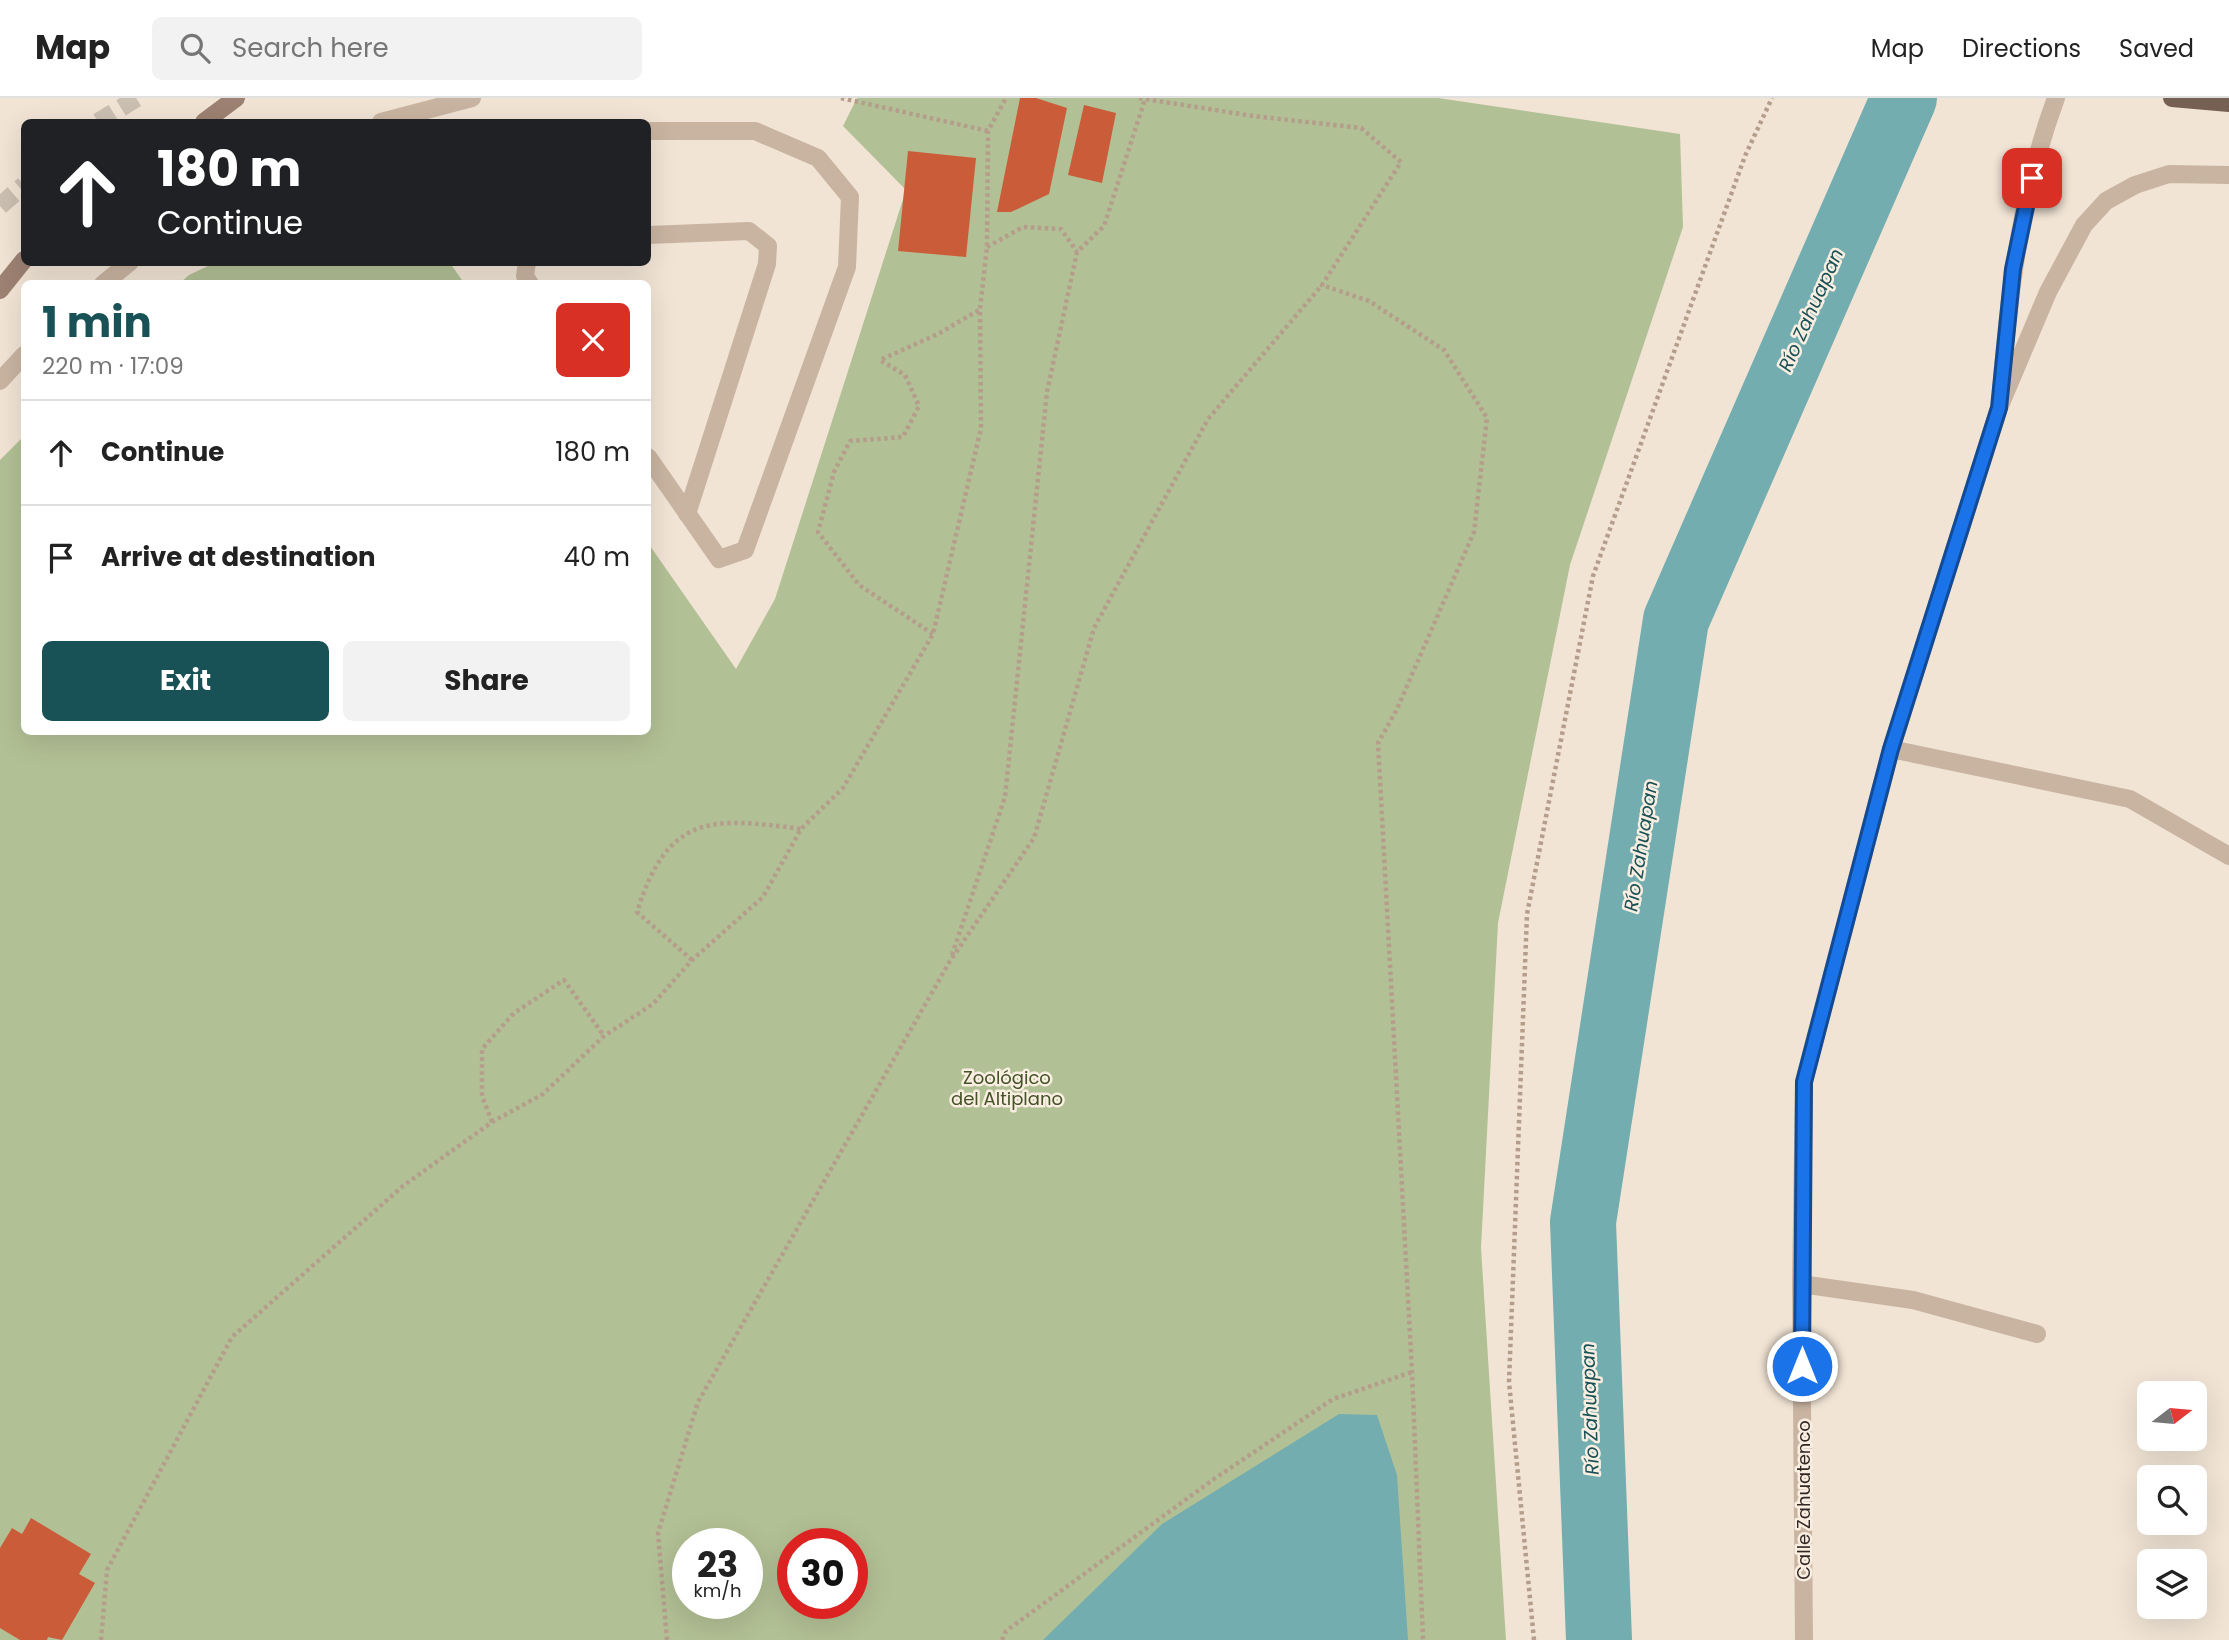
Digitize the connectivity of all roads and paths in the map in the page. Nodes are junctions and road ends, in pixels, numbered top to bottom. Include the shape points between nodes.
1 (236, 98) edge
2 (472, 98) edge
3 (841, 98) edge
4 (1006, 98) edge
5 (1772, 98) edge
6 (2056, 98) edge
7 (2172, 98) edge
8 (1142, 99) edge
9 (2229, 103) edge
10 (208, 119) edge
11 (392, 119) edge
12 (651, 131) edge
13 (988, 131) junction
14 (2229, 175) edge
15 (651, 235) edge
16 (987, 247) junction
17 (1077, 252) junction
18 (21, 264) edge
19 (125, 266) edge
20 (108, 280) edge
21 (1322, 285) junction
22 (0, 290) edge
23 (980, 309) junction
24 (21, 358) edge
25 (0, 381) edge
26 (1999, 408) junction
27 (651, 461) edge
28 (687, 514) junction
29 (933, 634) junction
30 (1891, 749) junction
31 (801, 830) junction
32 (2229, 856) edge
33 (692, 960) junction
34 (950, 961) junction
35 (604, 1036) junction
36 (492, 1122) junction
37 (1801, 1284) junction
38 (2037, 1334) dead end
39 (1412, 1372) junction
40 (102, 1640) edge
41 (667, 1640) edge
42 (1002, 1640) edge
43 (1423, 1640) edge
44 (1534, 1640) edge
45 (1804, 1640) edge

1 - 10 street
2 - 11 street
3 - 13 path
4 - 13 path
5 - 44 path via 1745,156 1593,576 1527,914 1509,1382
6 - 26 street via 2042,136 2015,258
7 - 9 main road
8 - 17 path via 1104,226
8 - 21 path via 1361,128 1401,162
12 - 28 street via 755,131 818,158 850,197 847,267 745,550 719,559
13 - 16 path
14 - 26 street, Calle Zahuatenco via 2169,174 2106,201 2084,225 2048,292
15 - 28 street via 749,231 768,246
16 - 17 path via 1023,227 1061,229
16 - 23 path
17 - 34 path via 1047,392 1005,797
18 - 22 street
19 - 20 street
21 - 34 path via 1208,419 1094,628 1034,838
21 - 39 path via 1369,301 1444,349 1486,418 1474,532 1378,743
23 - 29 path via 981,428
23 - 29 path via 880,360 905,375 919,406 903,437 850,441 834,472 818,532 859,586
24 - 25 street
26 - 30 street, Calle Zahuatenco
27 - 28 street
29 - 31 path via 843,788
30 - 32 street via 2130,799
30 - 37 street, Calle Zahuatenco via 1804,1082
31 - 33 path via 763,897
31 - 33 path via 742,821 702,825 674,842 647,878 637,912
33 - 35 path via 653,1004
34 - 41 path via 698,1402 658,1533
35 - 36 path via 543,1094
35 - 36 path via 564,980 514,1013 482,1049 482,1096
36 - 40 path via 403,1186 232,1337 107,1570
37 - 38 street via 1913,1300
37 - 45 street, Calle Zahuatenco
39 - 42 path via 1333,1399 1203,1487 1006,1631
39 - 43 path

